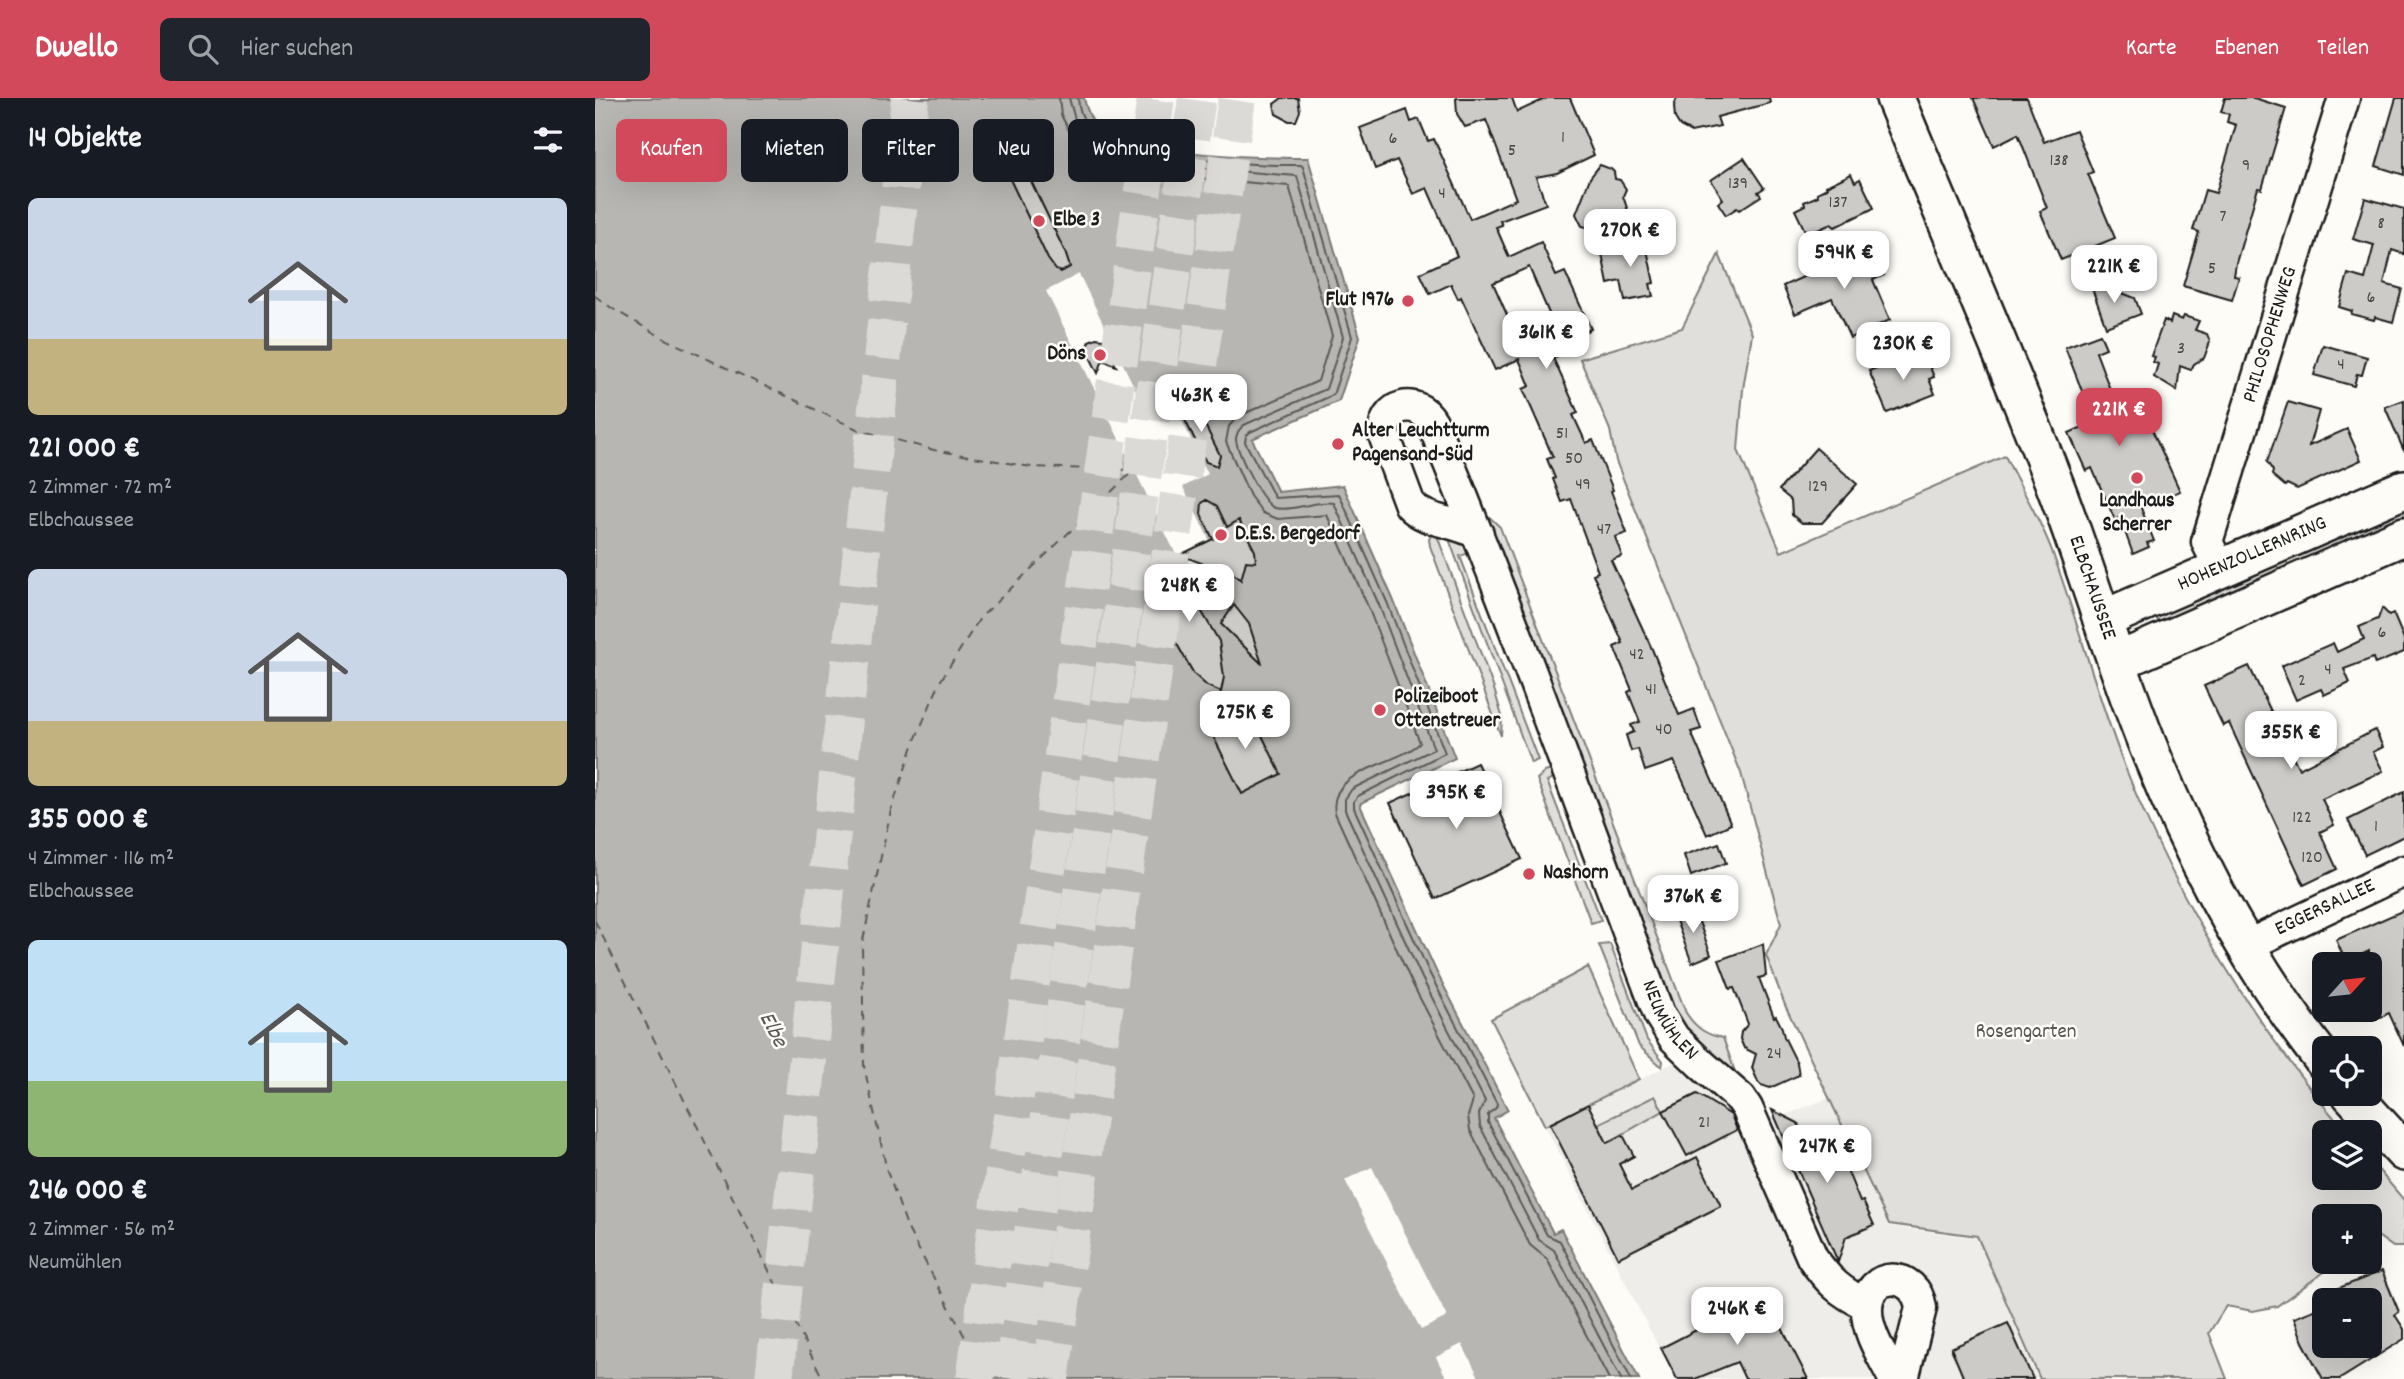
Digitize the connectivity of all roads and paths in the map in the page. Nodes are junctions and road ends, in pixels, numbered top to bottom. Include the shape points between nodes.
1 (1895, 98) edge
2 (2344, 98) edge
3 (2404, 489) edge
4 (1478, 534) dead end
5 (2404, 536) edge
6 (2221, 570) junction
7 (2102, 620) junction
8 (2117, 662) junction
9 (2404, 871) edge
10 (2246, 946) junction
11 (2312, 1043) edge
12 (2362, 1106) edge
13 (2404, 1152) edge
14 (1867, 1305) junction
15 (1894, 1379) edge
16 (1903, 1379) edge

1 - 7 main road, ELBCHAUSSEE via 2035,435
2 - 6 street, PHILOSOPHENWEG via 2207,542
3 - 6 main road, HOHENZOLLERNRING
4 - 14 street, NEUMÜHLEN via 1659,1014 1674,1038 1741,1099 1812,1257 1825,1276
5 - 8 main road, HOHENZOLLERNRING
6 - 7 main road, HOHENZOLLERNRING
7 - 8 main road, ELBCHAUSSEE
8 - 10 main road, ELBCHAUSSEE via 2168,793
9 - 10 street, EGGERSALLEE
10 - 11 main road, ELBCHAUSSEE
12 - 13 main road
14 - 15 street via 1871,1330
14 - 16 street via 1872,1290 1888,1280 1903,1281 1916,1291 1921,1308

